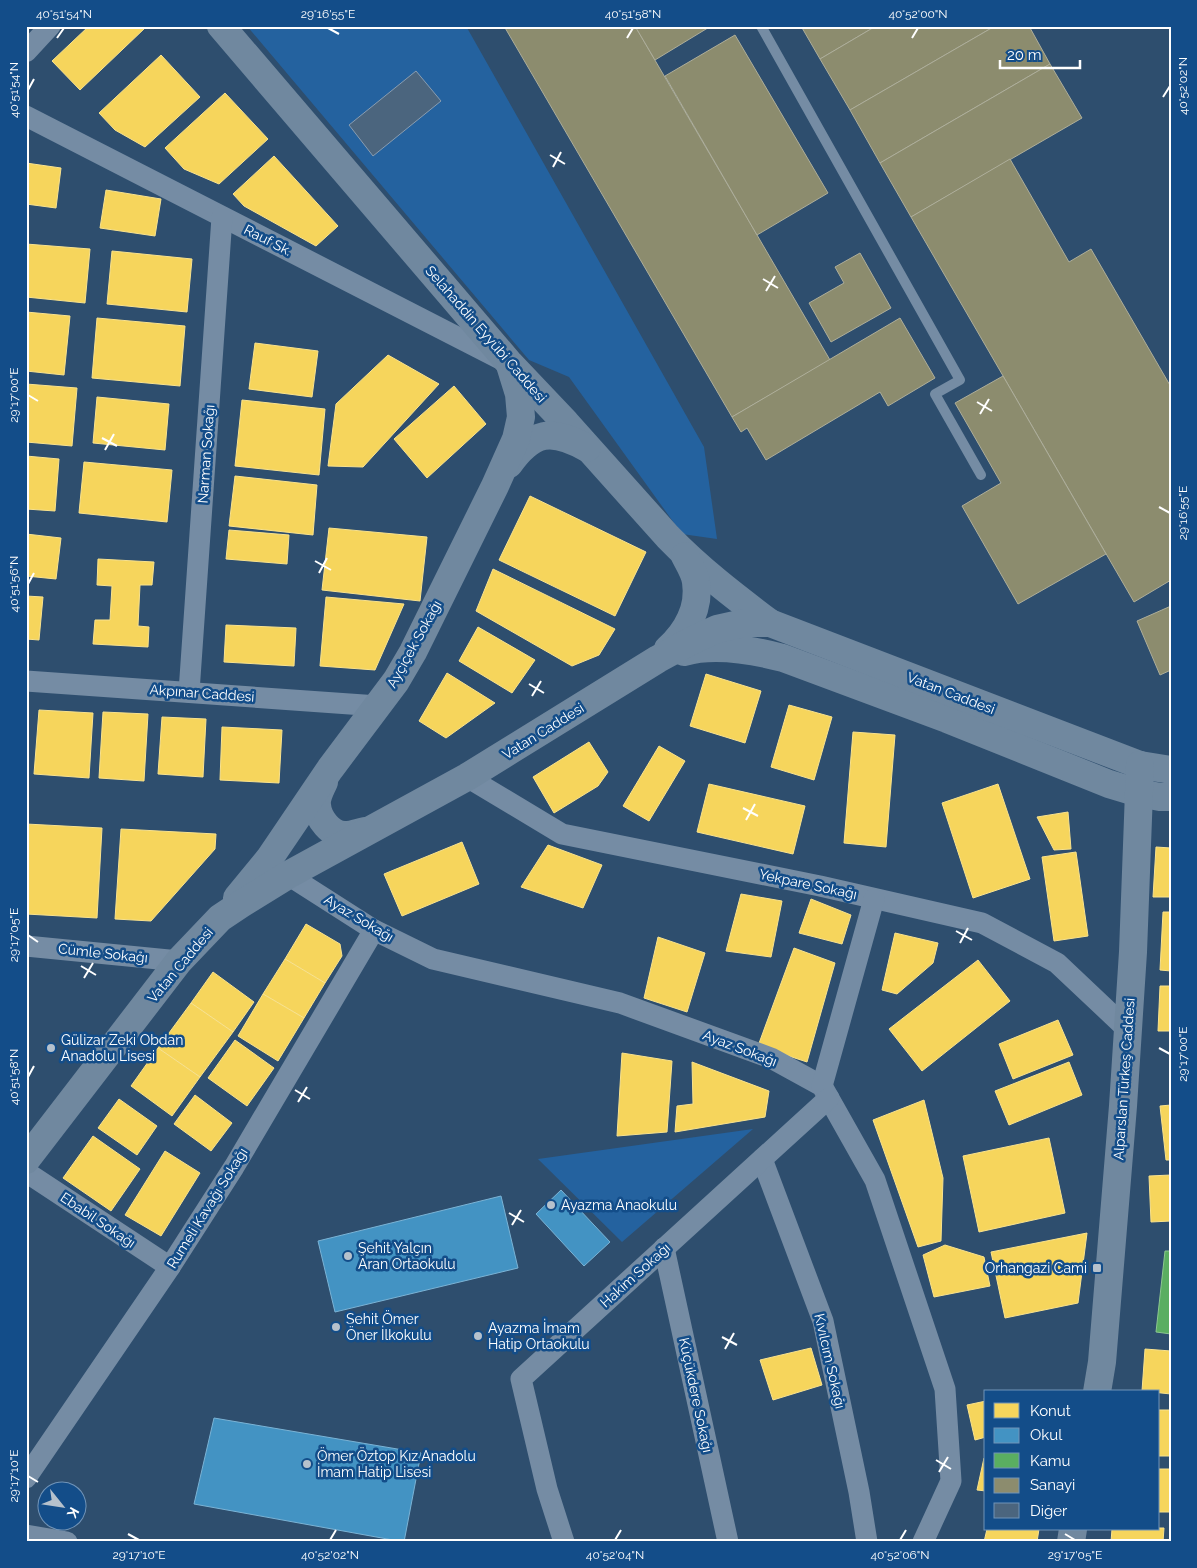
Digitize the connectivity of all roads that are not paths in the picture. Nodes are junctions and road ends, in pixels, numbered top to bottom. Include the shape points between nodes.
1 (50, 26) edge
2 (220, 26) edge
3 (761, 26) edge
4 (26, 52) edge
5 (26, 116) edge
6 (222, 217) junction
7 (510, 364) junction
8 (590, 450) junction
9 (981, 475) dead end
10 (495, 486) junction
11 (685, 555) junction
12 (770, 623) junction
13 (658, 659) junction
14 (26, 680) edge
15 (189, 692) junction
16 (378, 706) junction
17 (1140, 765) junction
18 (330, 770) junction
19 (1171, 770) edge
20 (467, 777) junction
21 (1139, 793) junction
22 (1171, 797) edge
23 (375, 827) junction
24 (288, 875) junction
25 (874, 899) junction
26 (220, 918) junction
27 (374, 930) junction
28 (26, 946) edge
29 (179, 961) junction
30 (1128, 1030) junction
31 (825, 1092) junction
32 (762, 1158) junction
33 (26, 1160) edge
34 (26, 1172) edge
35 (664, 1248) junction
36 (170, 1267) junction
37 (1097, 1390) edge
38 (26, 1478) edge
39 (26, 1535) edge
40 (67, 1542) edge
41 (564, 1542) edge
42 (728, 1542) edge
43 (867, 1542) edge
44 (922, 1542) edge

1 - 4 street
2 - 7 street, Selahaddin Eyyübi Caddesi
3 - 9 lane via 960,380 935,394
5 - 6 street, Rauf Sk.
6 - 7 street, Rauf Sk.
6 - 15 street, Narman Sokağı
7 - 8 street, Selahaddin Eyyübi Caddesi
7 - 10 street, Ayçiçek Sokağı via 519,394 521,416 516,438
8 - 10 street via 571,440 542,436 519,450
8 - 11 street, Selahaddin Eyyübi Caddesi
10 - 16 street, Ayçiçek Sokağı via 413,652
11 - 12 street, Selahaddin Eyyübi Caddesi
11 - 13 street via 696,580 696,603 681,638
12 - 13 street, Vatan Caddesi via 744,623 717,629
12 - 17 street, Vatan Caddesi
13 - 20 street, Vatan Caddesi
13 - 21 street via 712,648 743,649 783,658
14 - 15 street, Akpınar Caddesi
15 - 16 street, Akpınar Caddesi
16 - 18 street, Ayçiçek Sokağı
17 - 19 street, Vatan Caddesi
17 - 21 street, Alparslan Türkeş Caddesi
18 - 23 street via 317,804 325,824 337,834 346,835
18 - 26 street, Ayçiçek Sokağı via 269,859
20 - 23 street, Vatan Caddesi
20 - 25 street, Yekpare Sokağı via 562,834
21 - 22 street
21 - 30 street, Alparslan Türkeş Caddesi
23 - 24 street, Vatan Caddesi
24 - 26 street, Vatan Caddesi
24 - 27 street, Ayaz Sokağı
25 - 30 street, Yekpare Sokağı via 982,923 1057,963
25 - 31 street
26 - 29 street, Vatan Caddesi
27 - 31 street, Ayaz Sokağı via 432,959 620,1003 770,1058
27 - 36 street, Rumeli Kavağı Sokağı via 234,1167
28 - 29 street, Cümle Sokağı
29 - 33 street, Vatan Caddesi
30 - 37 street, Alparslan Türkeş Caddesi
31 - 32 street, Hakim Sokağı
31 - 44 street via 875,1180 945,1389 951,1481
32 - 35 street, Hakim Sokağı
32 - 43 street, Kıvılcım Sokağı via 823,1321
34 - 36 street, Ebabil Sokağı
35 - 41 street, Hakim Sokağı via 521,1379 547,1489
35 - 42 street, Küçükdere Sokağı
36 - 38 street, Rumeli Kavağı Sokağı
39 - 40 street

